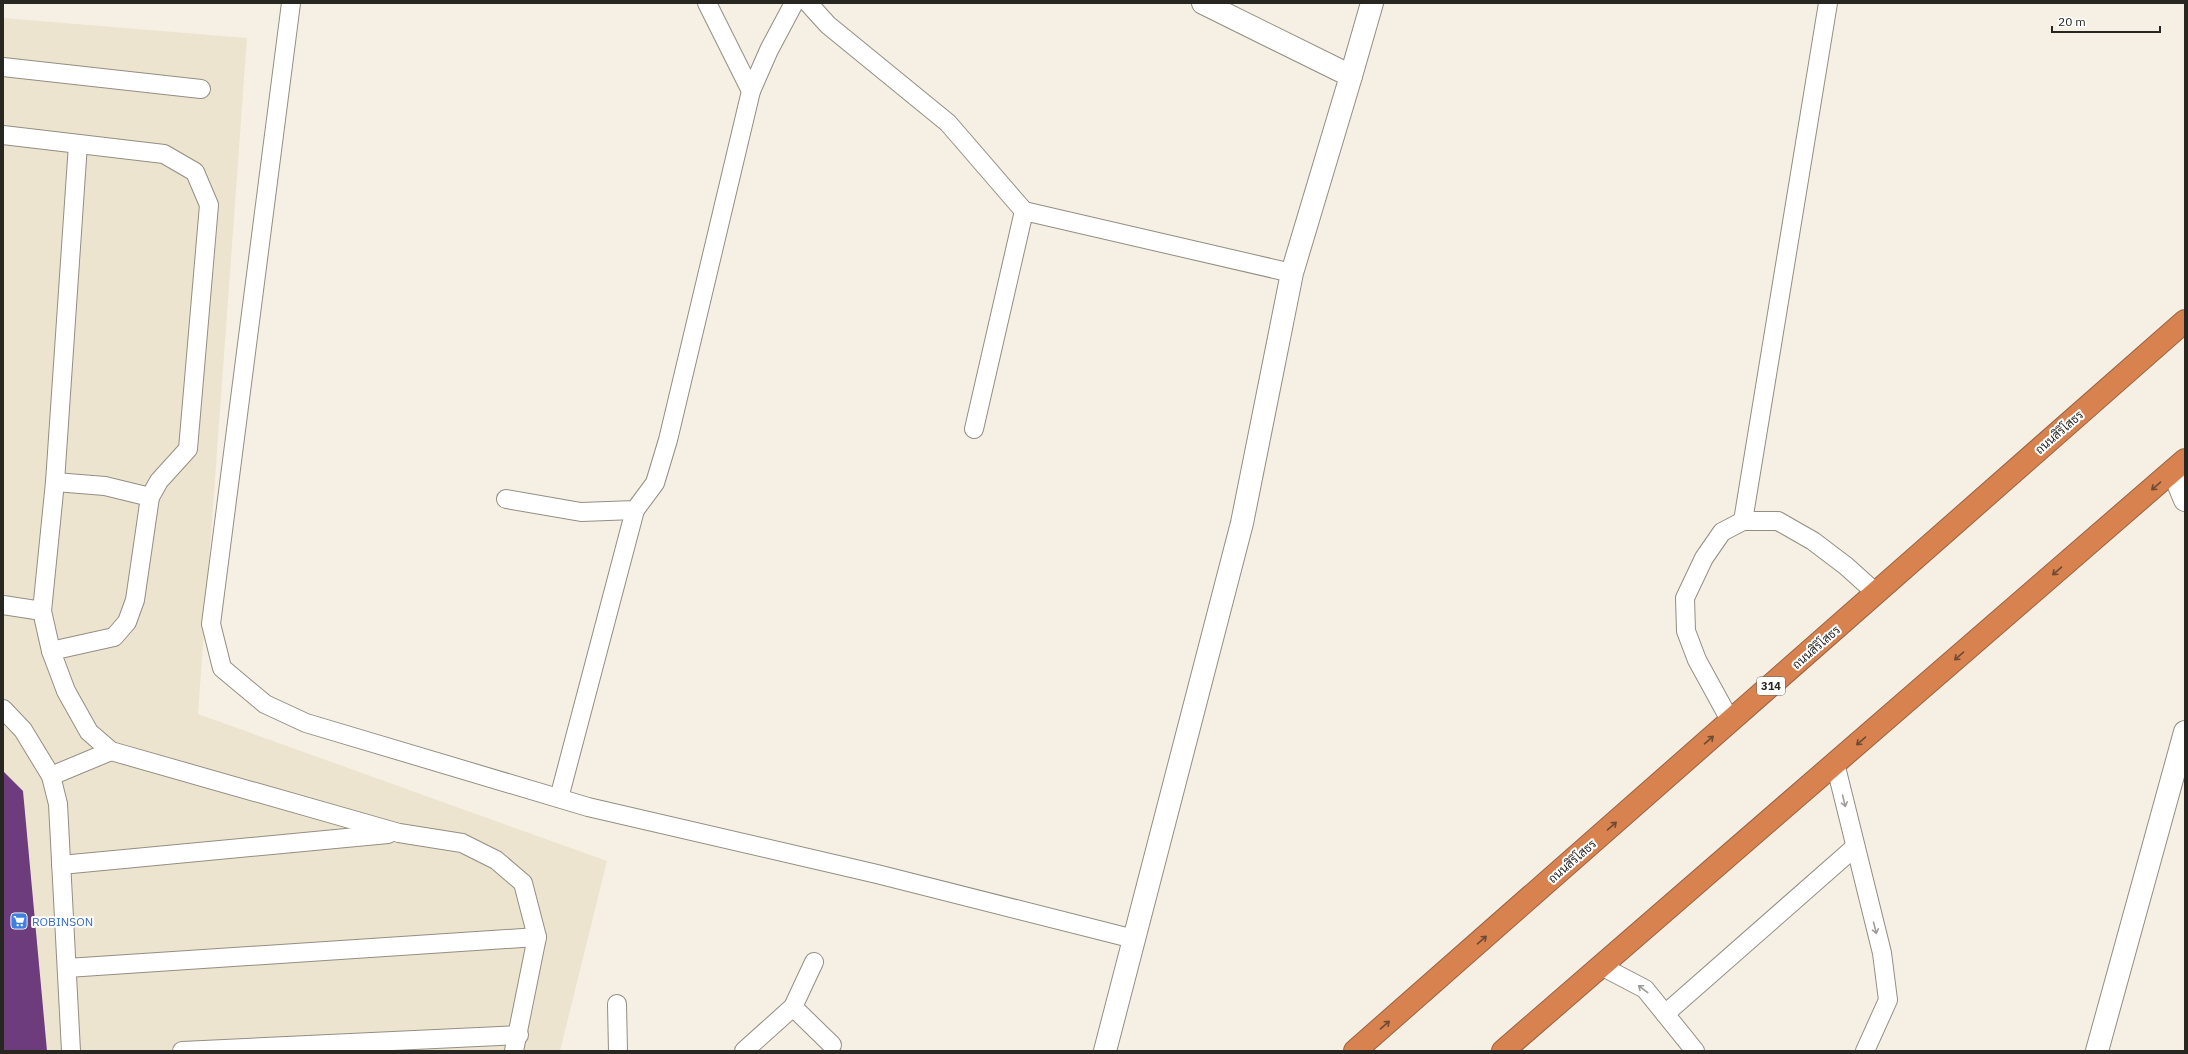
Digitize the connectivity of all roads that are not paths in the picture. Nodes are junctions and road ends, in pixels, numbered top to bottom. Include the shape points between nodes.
1 (291, 3) edge
2 (707, 3) edge
3 (794, 3) edge
4 (808, 3) edge
5 (1203, 3) edge
6 (1372, 3) edge
7 (1828, 3) edge
8 (3, 67) edge
9 (1351, 76) junction
10 (201, 89) dead end
11 (751, 91) junction
12 (3, 134) edge
13 (78, 144) junction
14 (1024, 211) junction
15 (1292, 273) junction
16 (2185, 321) edge
17 (974, 429) dead end
18 (2179, 465) edge
19 (55, 482) junction
20 (150, 498) junction
21 (506, 499) dead end
22 (2185, 500) edge
23 (635, 510) junction
24 (1743, 521) junction
25 (1876, 593) junction
26 (3, 605) edge
27 (42, 611) junction
28 (51, 651) junction
29 (3, 709) edge
30 (1731, 722) junction
31 (2185, 732) edge
32 (111, 752) junction
33 (1835, 764) junction
34 (51, 776) junction
35 (559, 798) junction
36 (399, 834) junction
37 (1855, 847) junction
38 (61, 865) junction
39 (537, 937) junction
40 (1134, 939) junction
41 (814, 962) dead end
42 (1601, 966) junction
43 (67, 968) junction
44 (618, 1004) dead end
45 (792, 1007) junction
46 (1665, 1014) junction
47 (516, 1043) edge
48 (831, 1049) edge
49 (71, 1051) edge
50 (182, 1051) edge
51 (618, 1051) edge
52 (744, 1051) edge
53 (1105, 1051) edge
54 (1355, 1051) edge
55 (1503, 1051) edge
56 (1695, 1051) edge
57 (1865, 1051) edge
58 (2097, 1051) edge

1 - 35 lane via 211,624 222,668 265,704 306,723
2 - 11 lane
3 - 11 lane
4 - 14 lane via 828,25 948,123
5 - 9 street
6 - 9 street
7 - 24 lane
8 - 10 lane
9 - 15 street
11 - 23 lane via 668,440 655,484
12 - 13 lane
13 - 19 lane
13 - 20 lane via 164,154 195,172 209,205 188,450 159,481
14 - 15 lane
14 - 17 lane
15 - 40 street via 1242,523
16 - 25 highway, ถนนสิริโสธร / 314
18 - 22 street
18 -> 33 highway
19 - 20 lane via 105,486
19 - 27 lane
20 - 28 lane via 134,600 127,622 114,637
21 - 23 lane via 581,512
23 - 35 lane
24 - 25 lane via 1778,522 1813,541
24 - 30 lane via 1722,532 1704,558 1684,598 1686,631 1697,660
25 - 30 highway, ถนนสิริโสธร / 314
26 - 27 lane
27 - 28 lane
28 - 32 lane via 66,691 89,732
29 - 34 lane via 23,730
54 -> 30 highway, ถนนสิริโสธร / 314
31 - 58 street
32 - 34 lane
32 - 36 lane
33 -> 37 lane
33 - 42 highway
34 - 38 lane via 58,804
35 - 40 lane
36 - 38 lane
36 - 39 lane via 462,843 496,860 523,883
37 - 46 lane
37 -> 57 lane via 1882,953 1888,1000
38 - 43 lane
39 - 43 lane
39 - 47 lane
40 - 53 street
41 - 45 lane
46 -> 42 lane via 1645,989
42 - 55 highway
43 - 49 lane
44 - 51 lane
45 - 48 lane
45 - 52 lane
46 - 56 lane
47 - 50 lane

